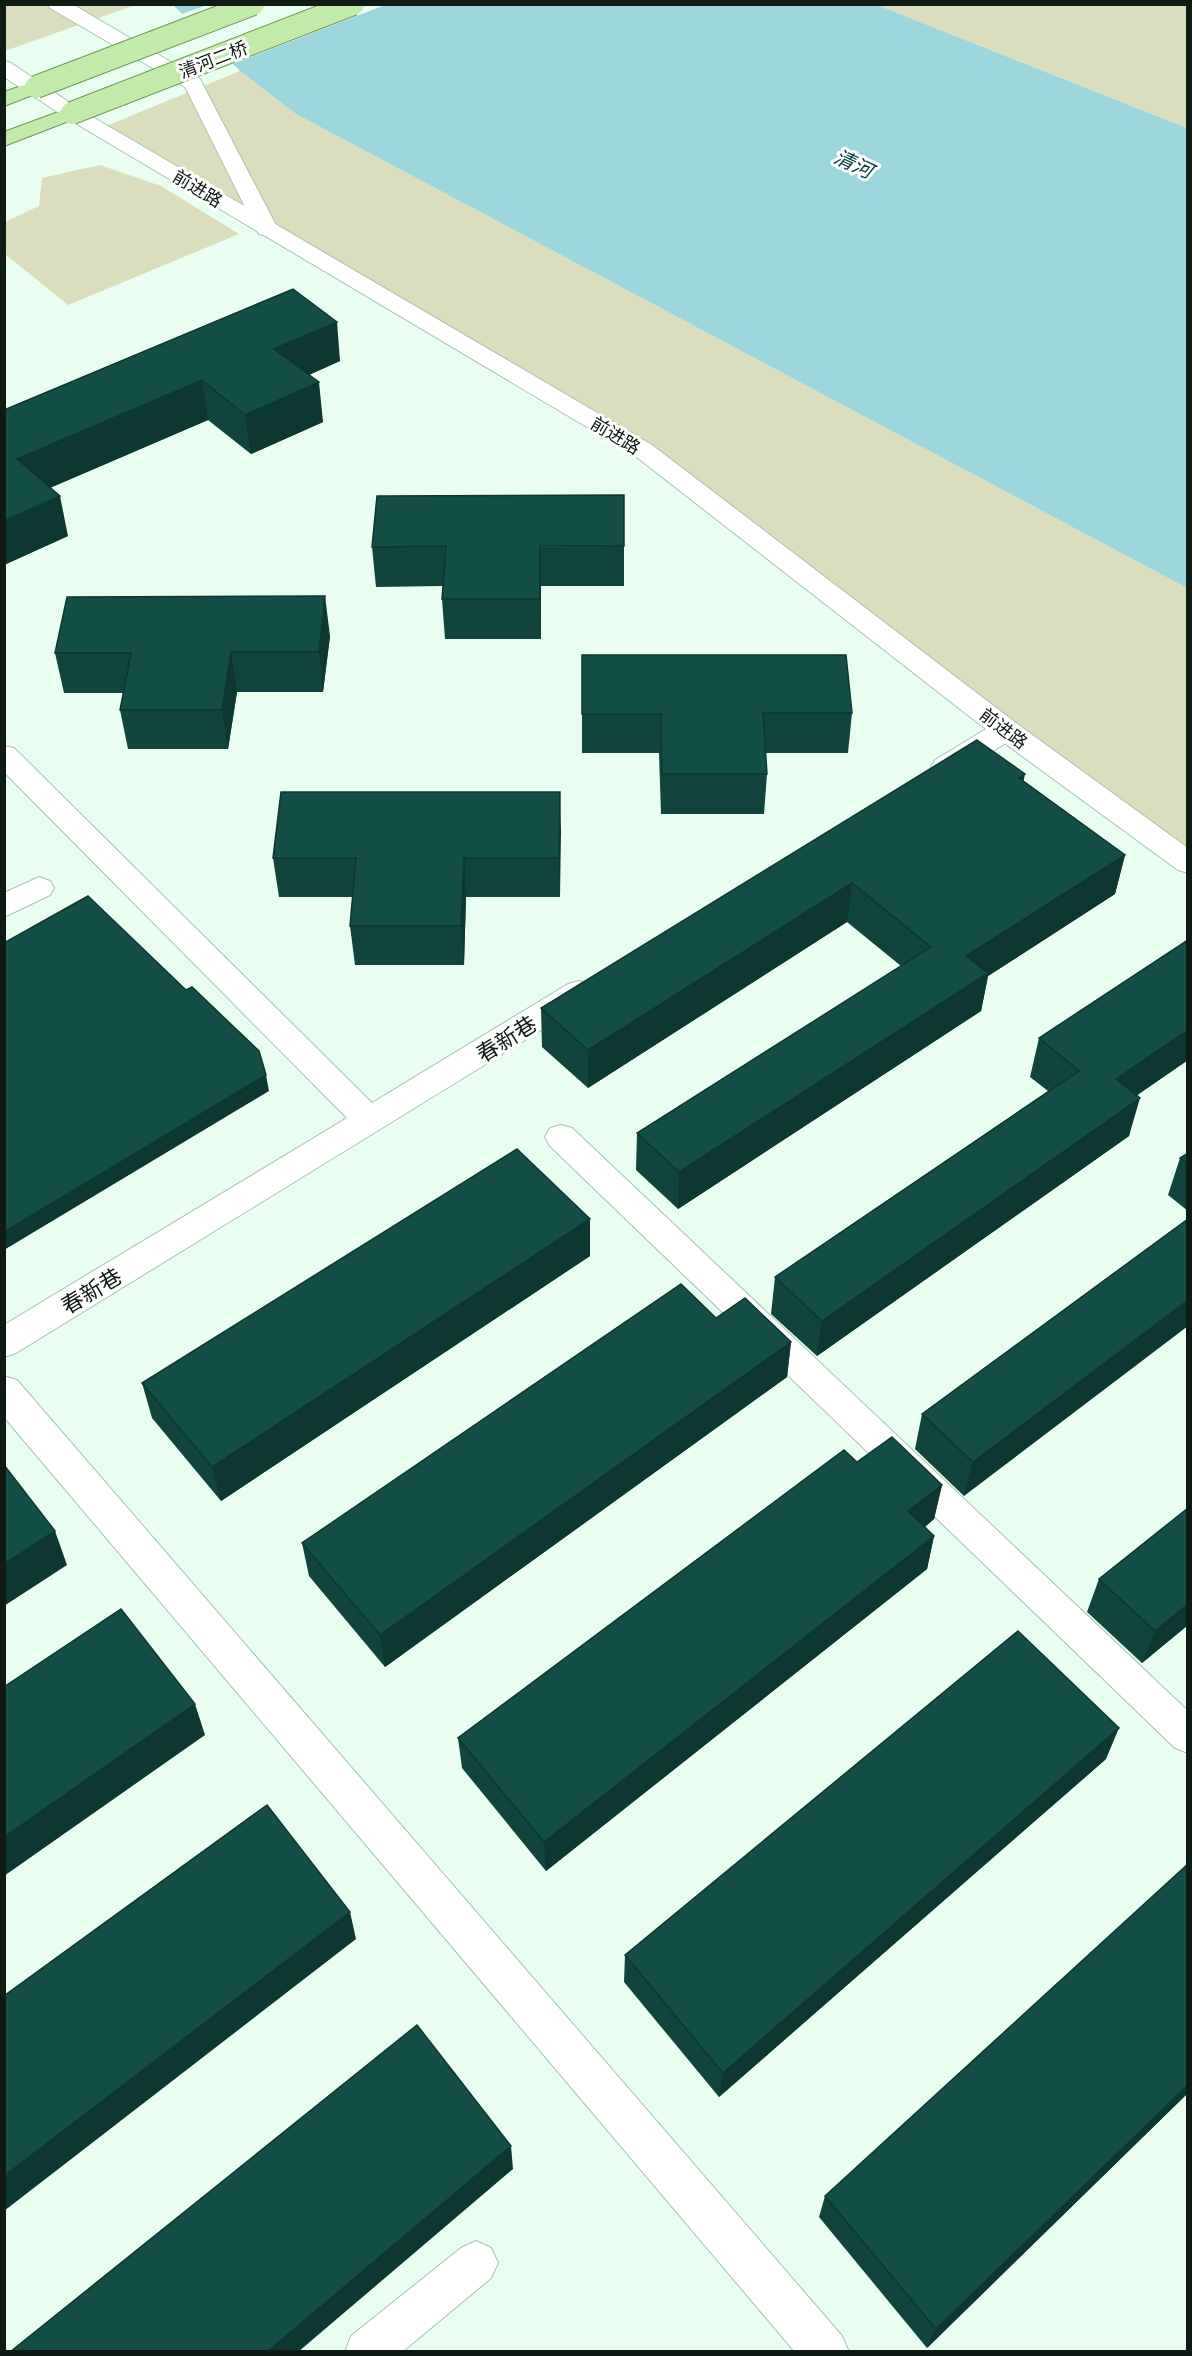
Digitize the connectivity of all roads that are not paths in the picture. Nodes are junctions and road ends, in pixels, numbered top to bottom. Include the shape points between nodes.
1 (57, 4) edge
2 (253, 4) edge
3 (353, 4) edge
4 (4, 67) edge
5 (36, 87) junction
6 (4, 100) edge
7 (72, 113) junction
8 (4, 140) edge
9 (267, 229) junction
10 (1006, 730) junction
11 (4, 755) edge
12 (924, 780) edge
13 (1188, 863) edge
14 (39, 888) dead end
15 (4, 906) edge
16 (600, 979) edge
17 (370, 1121) junction
18 (561, 1137) dead end
19 (4, 1343) edge
20 (4, 1391) edge
21 (1188, 1736) edge
22 (476, 2263) dead end
23 (367, 2352) edge
24 (826, 2352) edge

1 - 9 street via 193,83
2 - 5 main road, 清河二桥, bridge
3 - 7 main road, 清河二桥, bridge
4 - 5 street, 前进路
5 - 6 main road, 清河二桥
5 - 7 street, 前进路
7 - 8 main road, 清河二桥
7 - 9 street, 前进路
9 - 10 street, 前进路 via 643,450
10 - 12 street
10 - 13 street, 前进路
11 - 17 street
14 - 15 street
16 - 17 street, 春新巷
17 - 19 street, 春新巷
18 - 21 lane
20 - 24 street
22 - 23 lane

